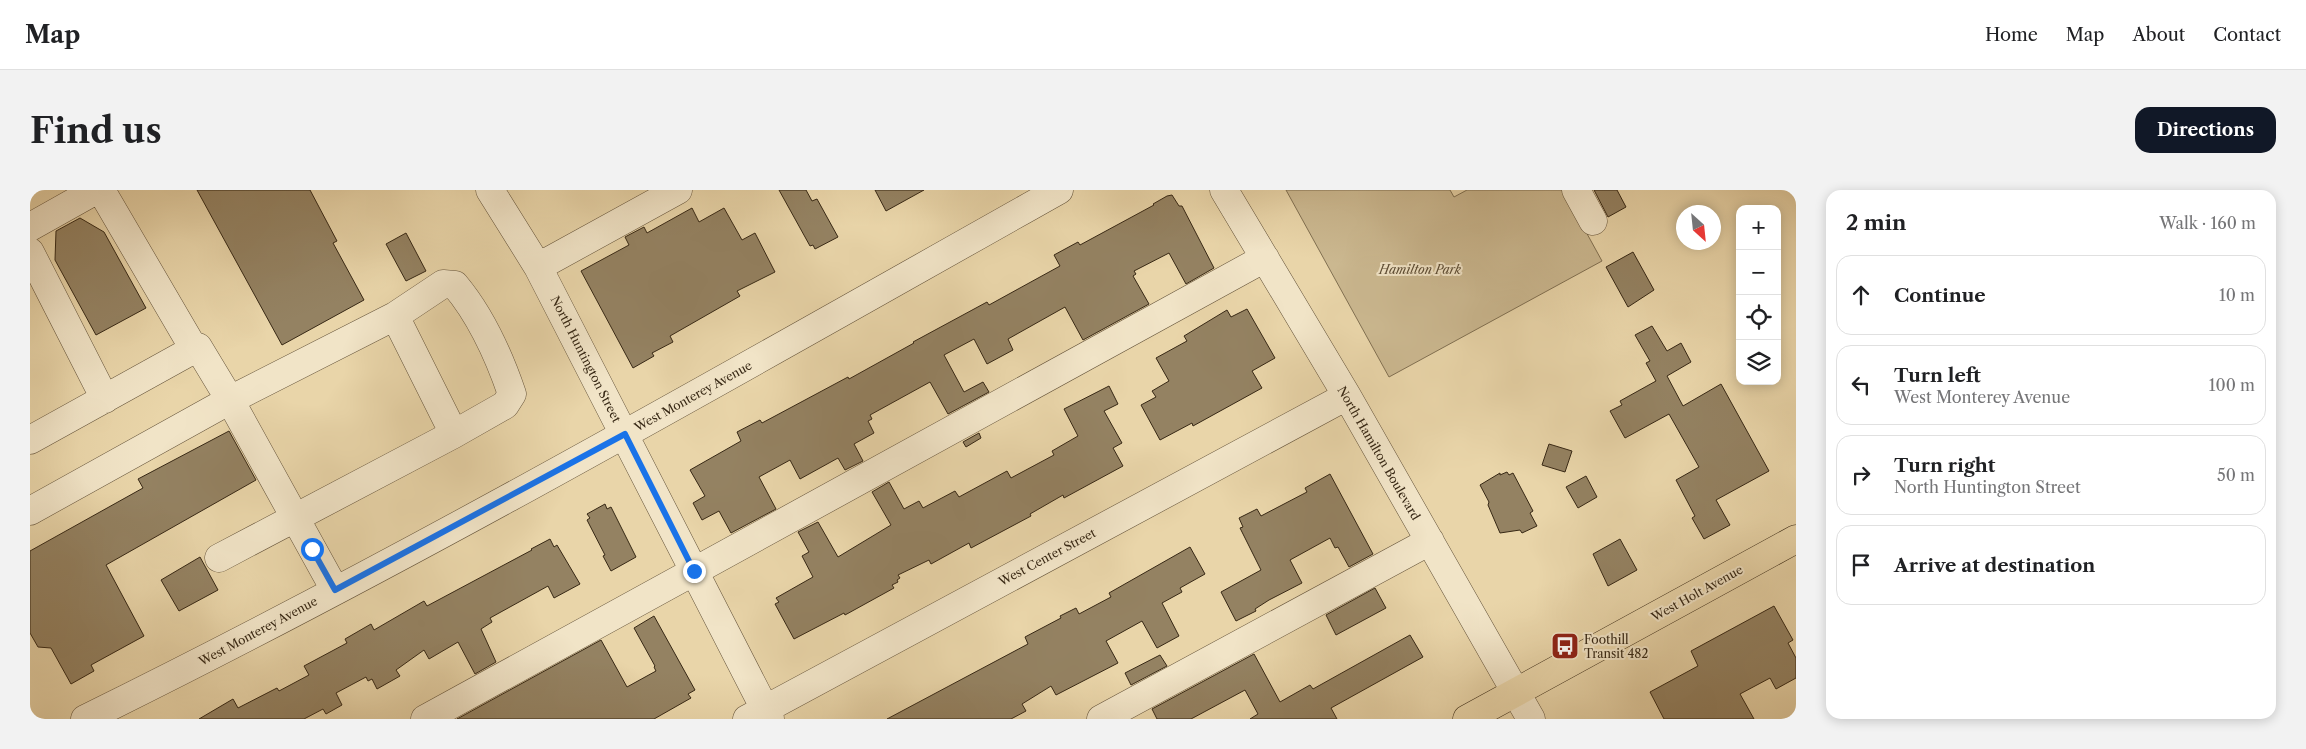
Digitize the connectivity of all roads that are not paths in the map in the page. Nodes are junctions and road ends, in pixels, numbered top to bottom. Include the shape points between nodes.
1 (96, 190) edge
2 (101, 190) edge
3 (490, 190) edge
4 (678, 190) edge
5 (1059, 190) edge
6 (1224, 190) edge
7 (1576, 190) edge
8 (1593, 221) dead end
9 (30, 227) edge
10 (30, 252) edge
11 (1265, 258) junction
12 (538, 267) junction
13 (395, 316) junction
14 (194, 349) junction
15 (1346, 396) junction
16 (105, 398) junction
17 (230, 400) junction
18 (454, 434) junction
19 (625, 434) junction
20 (30, 440) edge
21 (30, 511) edge
22 (295, 519) junction
23 (1796, 539) edge
24 (1430, 541) junction
25 (219, 558) dead end
26 (694, 571) junction
27 (335, 590) junction
28 (1516, 692) junction
29 (761, 716) edge
30 (85, 719) edge
31 (426, 719) edge
32 (1101, 719) edge
33 (1467, 719) edge
34 (1531, 719) edge

1 - 9 street
2 - 14 street
3 - 12 street, North Huntington Street
4 - 12 street
5 - 19 street, West Monterey Avenue
6 - 11 street, North Hamilton Boulevard
7 - 8 street
10 - 16 street
11 - 15 street, North Hamilton Boulevard
11 - 26 street
12 - 19 street, North Huntington Street
13 - 17 street
13 - 18 street
13 - 18 street via 443,284 455,285 466,298 502,364 512,394 504,405
14 - 16 street
14 - 17 street via 198,347
15 - 24 street, North Hamilton Boulevard
15 - 29 street, West Center Street
16 - 20 street
17 - 21 street
17 - 22 street
18 - 22 street
19 - 26 street, North Huntington Street
19 - 27 street, West Monterey Avenue
22 - 25 street
22 - 27 street
23 - 28 main road, West Holt Avenue
24 - 28 street, North Hamilton Boulevard
24 - 32 street
26 - 29 street, North Huntington Street
26 - 31 street
27 - 30 street, West Monterey Avenue
28 - 33 main road, West Holt Avenue
28 - 34 street, North Hamilton Boulevard

